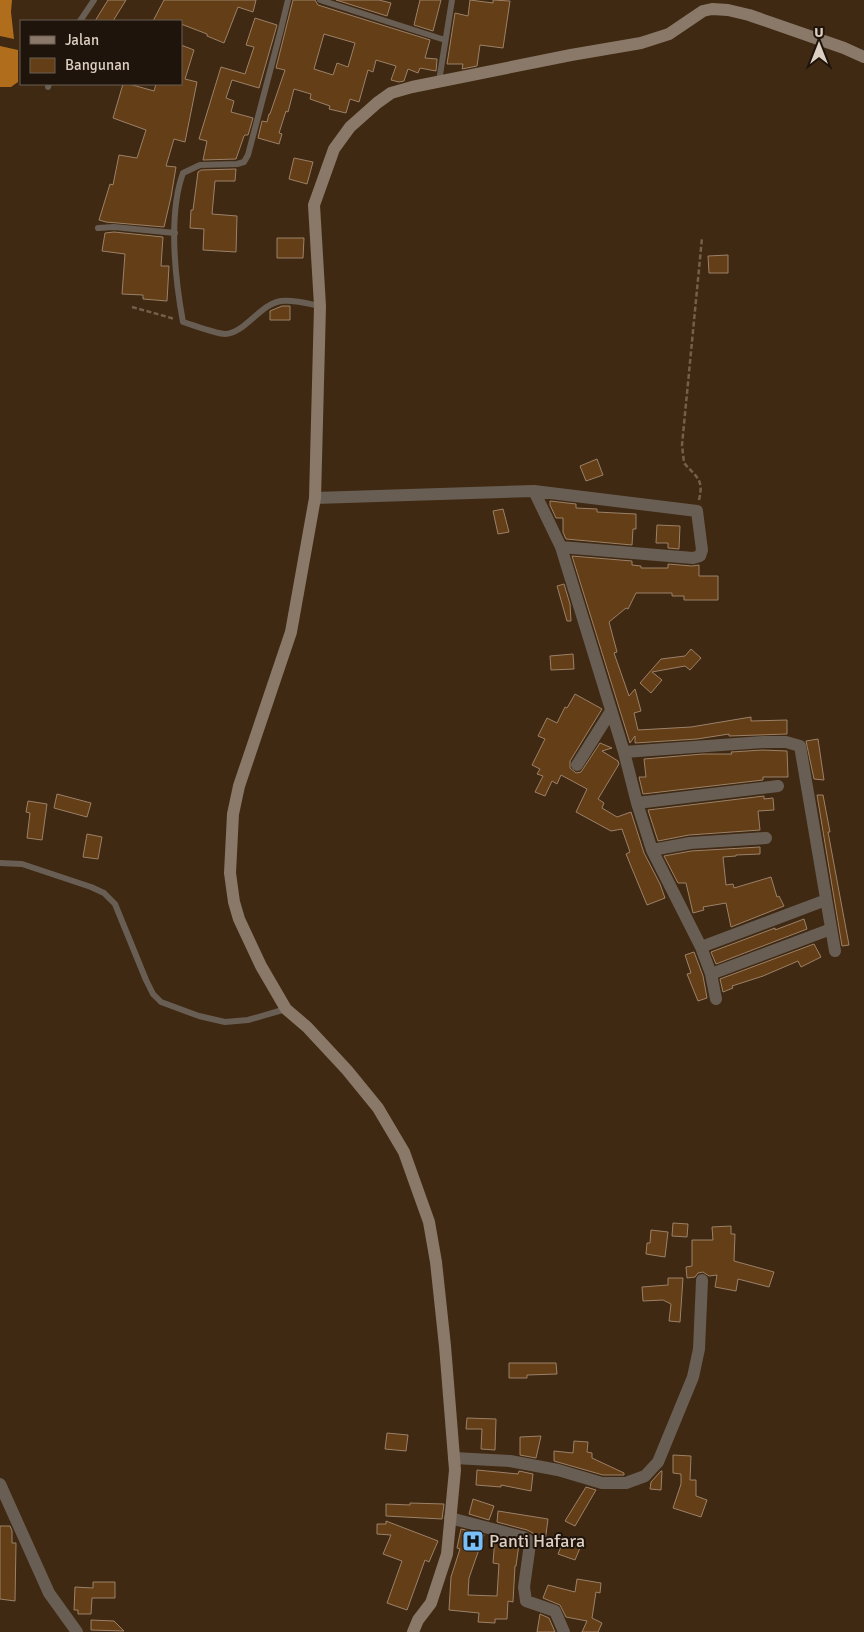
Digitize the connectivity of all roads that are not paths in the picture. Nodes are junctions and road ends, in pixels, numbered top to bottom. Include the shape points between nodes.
1 (94, 0) edge
2 (288, 0) edge
3 (320, 0) edge
4 (452, 0) edge
5 (718, 0) edge
6 (728, 10) junction
7 (81, 20) edge
8 (445, 40) junction
9 (864, 57) edge
10 (438, 82) junction
11 (98, 228) dead end
12 (175, 233) junction
13 (320, 306) junction
14 (534, 491) junction
15 (315, 498) junction
16 (561, 547) junction
17 (611, 712) junction
18 (624, 752) junction
19 (577, 765) dead end
20 (778, 786) dead end
21 (637, 802) junction
22 (766, 838) dead end
23 (652, 850) junction
24 (0, 863) edge
25 (826, 900) junction
26 (831, 930) junction
27 (702, 946) junction
28 (835, 951) dead end
29 (711, 974) junction
30 (716, 999) dead end
31 (286, 1009) junction
32 (702, 1280) dead end
33 (454, 1458) junction
34 (0, 1484) edge
35 (450, 1518) junction
36 (77, 1632) edge
37 (413, 1632) edge
38 (564, 1632) edge

1 - 7 lane
2 - 12 lane via 248,155 244,162 238,164 200,165 183,173 178,187
3 - 8 lane
4 - 8 lane
5 - 6 lane
6 - 9 street
6 - 10 street via 702,11 669,34 641,43
8 - 10 lane
10 - 13 street via 391,93 376,102 350,127 334,149 314,205
11 - 12 lane
12 - 13 lane via 178,290 184,322 224,334 235,332 266,307 282,300
13 - 15 street
14 - 15 street
14 - 16 street
14 - 16 street via 697,511 702,550 697,558
15 - 31 street via 291,632 239,786 230,847 230,873 239,919 260,966
16 - 17 street
17 - 18 street
17 - 19 street
18 - 21 street
18 - 25 street via 763,742 800,746
20 - 21 street
21 - 23 street
22 - 23 street via 690,843
23 - 27 street
24 - 31 lane via 22,864 104,893 115,904 146,980 161,1002 226,1022 248,1020
25 - 26 street
25 - 27 street
26 - 28 street
26 - 29 street
27 - 29 street
29 - 30 street
31 - 33 street via 347,1070 378,1108 404,1152 430,1222
32 - 33 street via 699,1349 693,1377 658,1462 645,1476 626,1483 602,1483 510,1461
33 - 35 street
34 - 36 street via 49,1593
35 - 37 street via 447,1554 430,1603
35 - 38 street via 528,1540 526,1601 555,1611

